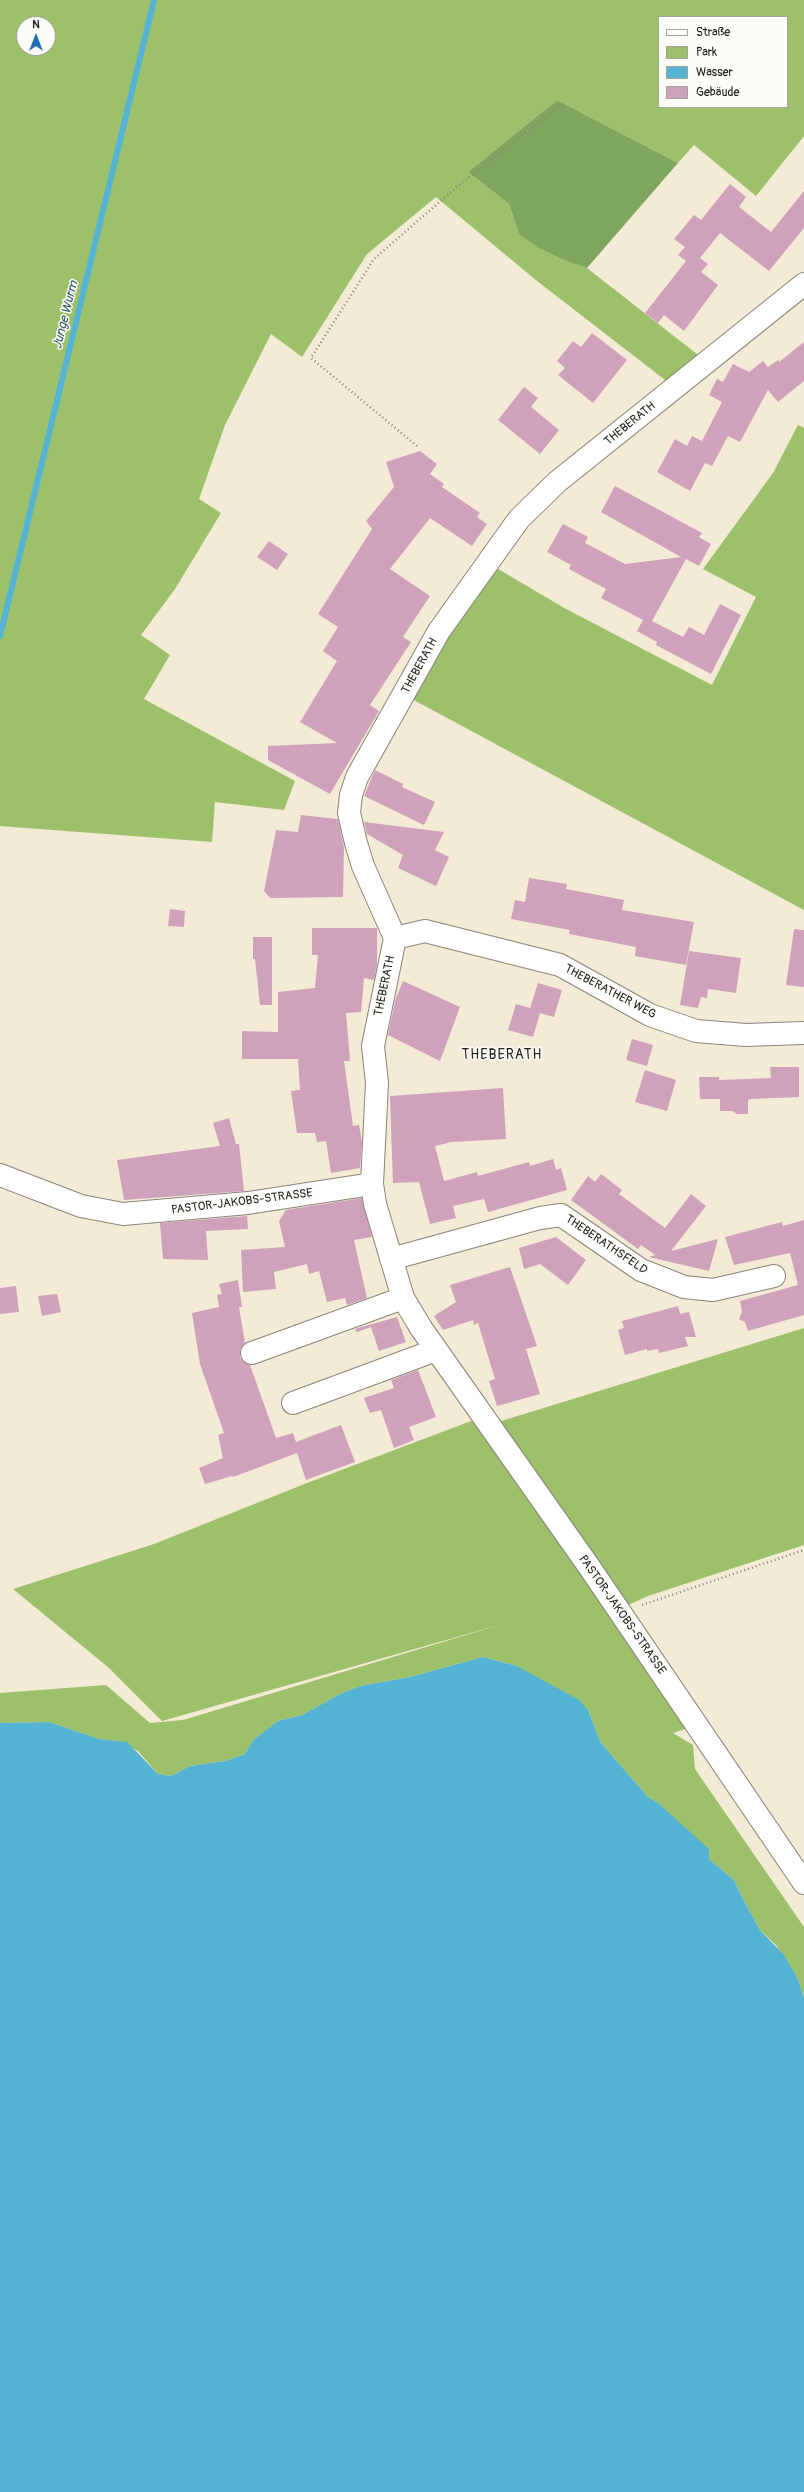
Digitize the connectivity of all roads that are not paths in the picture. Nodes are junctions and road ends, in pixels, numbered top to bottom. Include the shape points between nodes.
1 (804, 284) edge
2 (395, 938) junction
3 (804, 1032) edge
4 (0, 1175) edge
5 (372, 1184) junction
6 (391, 1259) junction
7 (774, 1276) dead end
8 (403, 1298) junction
9 (436, 1350) junction
10 (252, 1353) dead end
11 (293, 1403) dead end
12 (804, 1883) edge

1 - 2 street, THEBERATH via 557,482 519,519 439,631 357,777 351,795 349,813 363,866
2 - 3 street, THEBERATHER WEG via 425,931 560,965 656,1017 696,1031 746,1034
2 - 5 street, THEBERATH via 373,1046 376,1083
4 - 5 street, PASTOR-JAKOBS-STRASSE via 81,1206 123,1214 248,1203
5 - 6 street, PASTOR-JAKOBS-STRASSE via 375,1204
6 - 7 street, THEBERATHSFELD via 540,1218 561,1215 641,1270 684,1288 713,1290
6 - 8 street, PASTOR-JAKOBS-STRASSE
8 - 9 street, PASTOR-JAKOBS-STRASSE
8 - 10 street
9 - 11 street
9 - 12 street, PASTOR-JAKOBS-STRASSE via 621,1614

